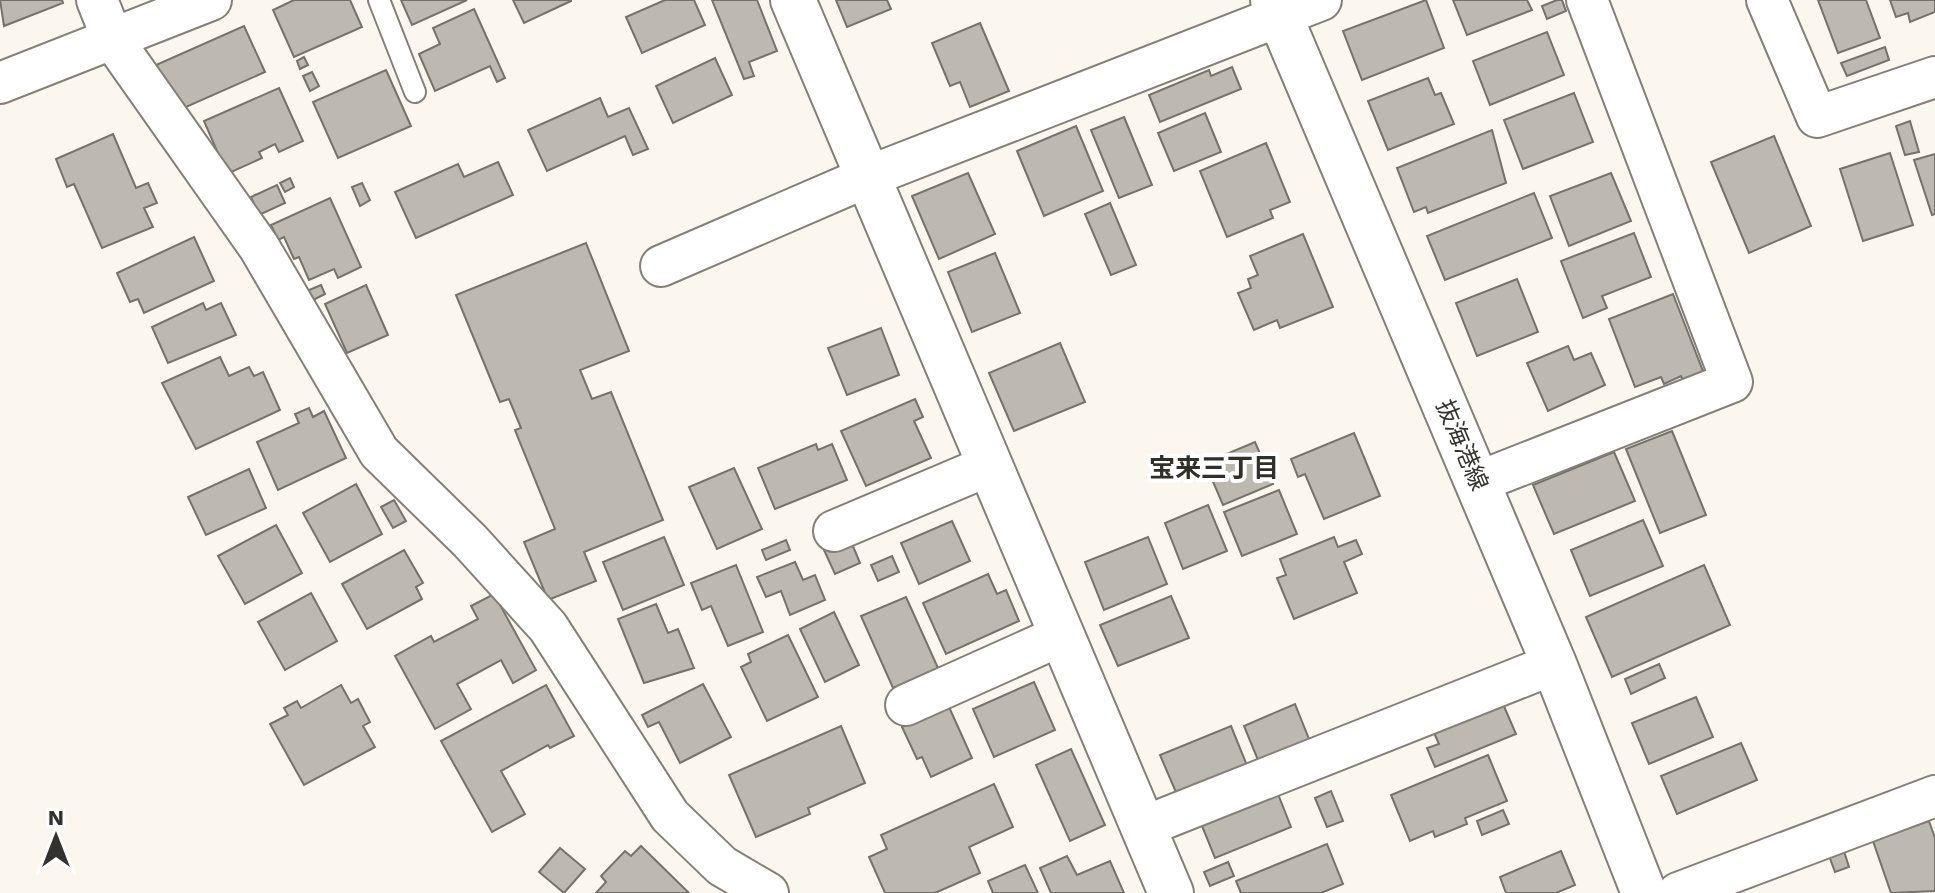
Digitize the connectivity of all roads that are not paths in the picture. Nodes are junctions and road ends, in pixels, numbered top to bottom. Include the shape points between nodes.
1 (97, 0) edge
2 (211, 0) edge
3 (379, 0) edge
4 (793, 0) edge
5 (1321, 0) edge
6 (1587, 0) edge
7 (1767, 0) edge
8 (1277, 8) edge
9 (113, 40) junction
10 (1935, 77) edge
11 (0, 83) edge
12 (415, 92) dead end
13 (867, 177) junction
14 (661, 266) dead end
15 (990, 465) junction
16 (1478, 482) junction
17 (834, 531) dead end
18 (1062, 635) junction
19 (1554, 664) junction
20 (906, 705) dead end
21 (1935, 796) edge
22 (1143, 827) junction
23 (768, 893) edge
24 (1171, 893) edge
25 (1644, 893) edge
26 (1678, 893) edge

1 - 9 street
2 - 9 street
3 - 12 lane
4 - 13 street
5 - 8 street
6 - 16 street via 1732,382
7 - 10 street via 1817,117
8 - 13 street
8 - 16 street, 抜海港線
9 - 11 street
9 - 23 street via 259,247 379,452 548,627 670,816 722,866
13 - 14 street
13 - 15 street
15 - 17 street
15 - 18 street
16 - 19 street, 抜海港線
18 - 20 street
18 - 22 street
19 - 22 street
19 - 25 street, 抜海港線
21 - 26 street
22 - 24 street

